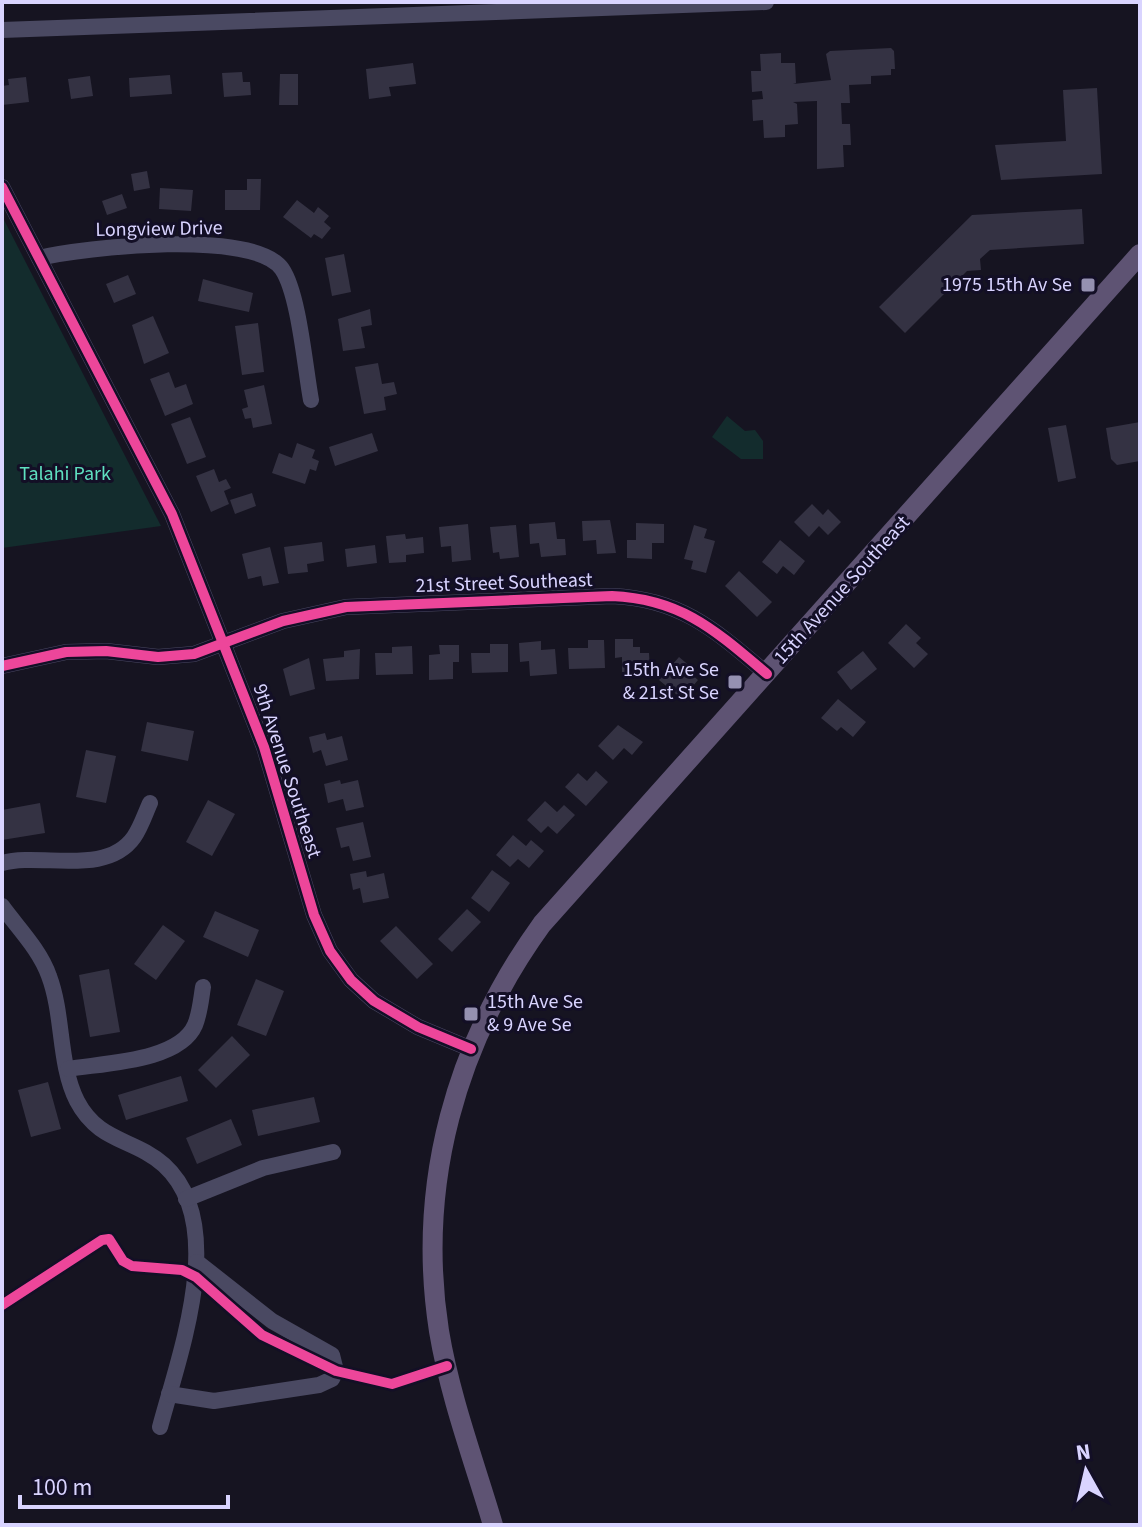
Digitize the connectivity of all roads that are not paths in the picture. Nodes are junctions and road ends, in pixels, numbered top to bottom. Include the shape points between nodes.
1 (766, 2) edge
2 (643, 4) edge
3 (2, 30) edge
4 (2, 187) edge
5 (1140, 254) edge
6 (39, 258) junction
7 (311, 400) dead end
8 (224, 644) junction
9 (2, 666) edge
10 (767, 674) junction
11 (150, 803) dead end
12 (2, 863) edge
13 (2, 906) edge
14 (203, 987) dead end
15 (471, 1049) junction
16 (68, 1069) junction
17 (333, 1152) dead end
18 (186, 1199) junction
19 (197, 1262) junction
20 (169, 1394) junction
21 (160, 1427) dead end
22 (493, 1525) edge

1 - 2 street
2 - 3 street
4 - 6 street, 9th Avenue Southeast
5 - 10 main road, 15th Avenue Southeast
6 - 7 street, Longview Drive via 162,245 234,247 266,254 290,284
6 - 8 street, 9th Avenue Southeast via 172,514
8 - 9 street, 21st Street Southeast via 174,656 66,652
8 - 10 street, 21st Street Southeast via 303,615 346,607 635,597 680,609
8 - 15 street, 9th Avenue Southeast via 264,747 314,915 330,951 374,1001
10 - 15 main road, 15th Avenue Southeast via 542,924 499,987
11 - 12 street via 133,839 113,852 75,860
13 - 16 street via 49,974
14 - 16 street via 195,1024 180,1042 132,1060
15 - 22 main road, 15th Avenue Southeast via 437,1171 433,1267 447,1366
16 - 18 street via 78,1102 97,1128 165,1166
17 - 18 street via 263,1168
18 - 19 street
19 - 20 street
19 - 20 street via 272,1321 332,1355 336,1371 319,1385 214,1401
20 - 21 street

